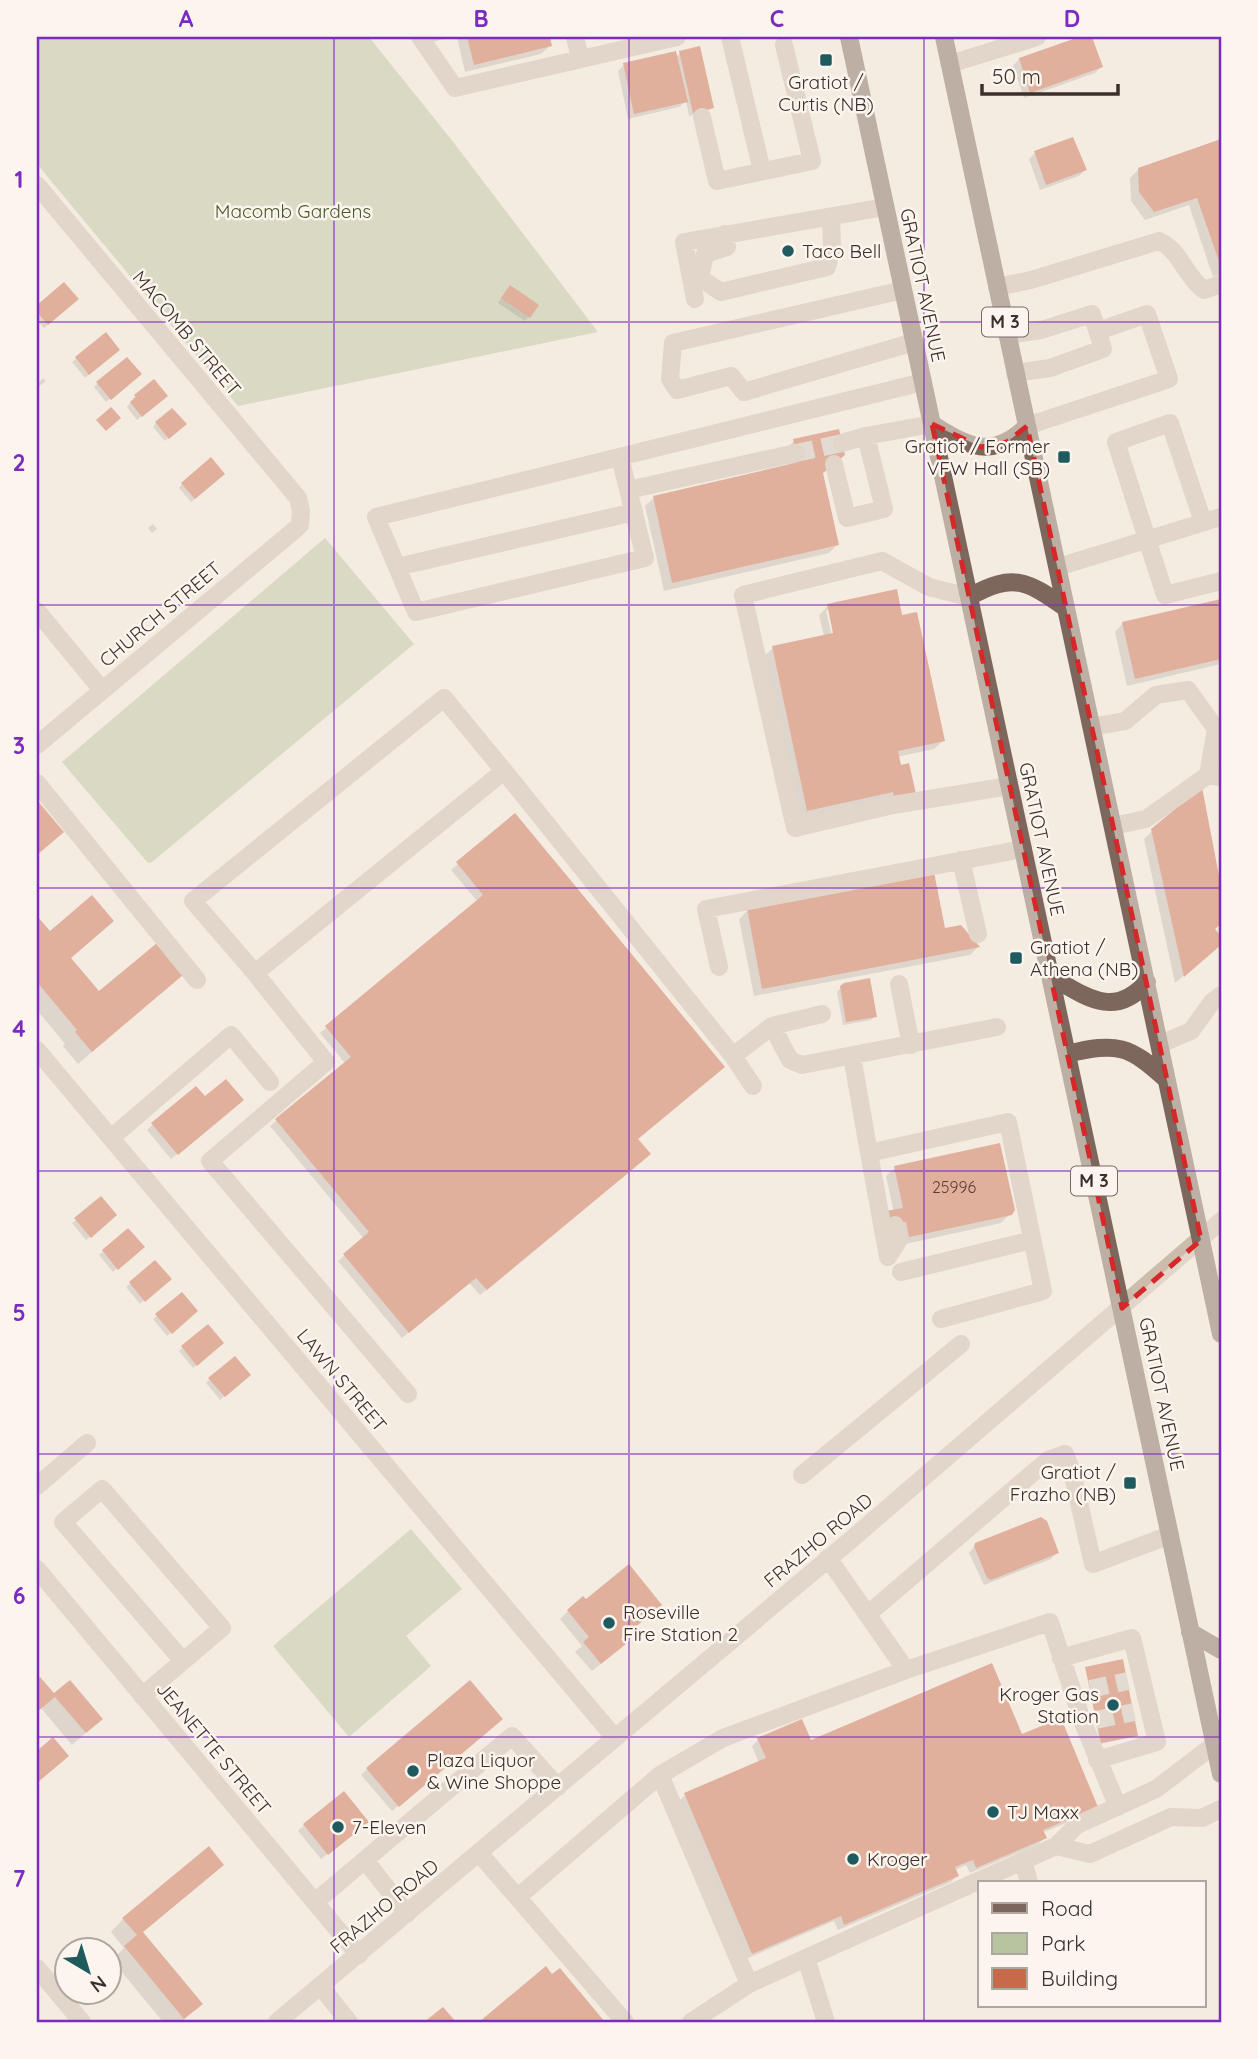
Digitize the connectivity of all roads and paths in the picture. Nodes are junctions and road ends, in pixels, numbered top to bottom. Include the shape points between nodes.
1 (420, 37) edge
2 (575, 37) edge
3 (677, 37) edge
4 (730, 37) edge
5 (849, 37) edge
6 (944, 37) edge
7 (1037, 37) edge
8 (785, 45) dead end
9 (580, 58) junction
10 (950, 64) junction
11 (702, 117) dead end
12 (762, 171) junction
13 (37, 185) edge
14 (885, 207) junction
15 (831, 217) junction
16 (726, 241) junction
17 (1221, 284) edge
18 (997, 287) junction
19 (903, 290) junction
20 (695, 299) dead end
21 (1098, 331) junction
22 (1007, 335) junction
23 (914, 342) junction
24 (1015, 373) junction
25 (923, 382) junction
26 (932, 424) junction
27 (1027, 426) junction
28 (866, 436) junction
29 (842, 443) tunnel mouth
30 (796, 453) tunnel mouth
31 (620, 457) junction
32 (834, 464) dead end
33 (628, 490) junction
34 (301, 511) joint
35 (634, 512) junction
36 (1221, 517) edge
37 (1203, 522) junction
38 (1149, 540) junction
39 (397, 566) junction
40 (1058, 567) junction
41 (1221, 581) edge
42 (970, 597) junction
43 (1066, 608) junction
44 (37, 611) edge
45 (102, 690) junction
46 (1092, 727) junction
47 (37, 745) edge
48 (504, 771) junction
49 (1215, 776) edge
50 (37, 783) edge
51 (1009, 786) junction
52 (1113, 826) junction
53 (1023, 849) junction
54 (961, 860) junction
55 (978, 934) dead end
56 (719, 967) dead end
57 (255, 973) junction
58 (1050, 976) junction
59 (197, 980) dead end
60 (1147, 982) junction
61 (899, 984) dead end
62 (1221, 995) edge
63 (822, 1014) dead end
64 (772, 1026) junction
65 (997, 1027) dead end
66 (1160, 1044) junction
67 (911, 1045) junction
68 (37, 1050) edge
69 (1067, 1054) junction
70 (733, 1056) junction
71 (852, 1056) junction
72 (1167, 1080) junction
73 (270, 1082) dead end
74 (753, 1086) dead end
75 (111, 1138) junction
76 (869, 1153) junction
77 (1221, 1221) edge
78 (1032, 1240) junction
79 (1201, 1240) junction
80 (901, 1272) dead end
81 (1122, 1308) junction
82 (941, 1319) dead end
83 (1221, 1334) edge
84 (961, 1344) dead end
85 (408, 1394) dead end
86 (87, 1443) dead end
87 (802, 1475) dead end
88 (37, 1486) edge
89 (1170, 1535) junction
90 (828, 1558) junction
91 (37, 1569) edge
92 (868, 1614) junction
93 (1190, 1632) junction
94 (1221, 1650) edge
95 (1061, 1658) junction
96 (183, 1661) junction
97 (906, 1670) junction
98 (142, 1696) junction
99 (615, 1738) junction
100 (1218, 1742) edge
101 (1097, 1760) junction
102 (1221, 1774) edge
103 (660, 1775) junction
104 (558, 1787) junction
105 (1118, 1807) junction
106 (1221, 1809) edge
107 (1056, 1846) junction
108 (479, 1853) junction
109 (365, 1860) junction
110 (1023, 1861) junction
111 (978, 1881) edge
112 (978, 1881) edge
113 (1029, 1881) edge
114 (518, 1897) junction
115 (315, 1902) junction
116 (407, 1914) junction
117 (359, 1955) junction
118 (806, 1958) junction
119 (37, 1968) edge
120 (749, 1983) junction
121 (321, 1987) junction
122 (82, 2022) edge
123 (277, 2022) edge
124 (349, 2022) edge
125 (625, 2022) edge
126 (691, 2022) edge
127 (825, 2022) edge

1 - 9 street via 455,88
2 - 9 street
3 - 9 street
4 - 12 street
5 - 14 main road, GRATIOT AVENUE / M 3
6 - 10 main road, M 3
7 - 10 street
8 - 12 street via 812,161
10 - 18 main road, M 3
11 - 12 street via 717,181
13 - 34 street, MACOMB STREET via 298,498
14 - 15 street
14 - 19 main road, GRATIOT AVENUE / M 3
15 - 16 street
15 - 16 street via 827,267 722,292 700,278 705,254
16 - 20 street via 684,242
17 - 18 street via 1204,290 1193,282 1170,246 1159,241
18 - 22 main road, M 3
19 - 23 main road, GRATIOT AVENUE / M 3
19 - 23 street via 673,343 670,379 677,390 730,376 744,392
21 - 22 street via 1092,314
21 - 24 street via 1103,349 1049,368
21 - 27 street via 1147,314 1169,379
22 - 24 main road, M 3
23 - 25 main road, GRATIOT AVENUE / M 3
24 - 27 main road, M 3
25 - 26 main road, GRATIOT AVENUE / M 3
25 - 31 street
26 - 27 main road via 981,447 1007,442
26 - 28 street
26 - 42 main road, GRATIOT AVENUE / M 3
27 - 40 main road, M 3
28 - 29 street
28 - 32 street via 884,509 847,518
30 - 33 street
31 - 33 street
31 - 39 street via 376,517
33 - 35 street
34 - 45 street, CHURCH STREET via 300,525
35 - 39 street
35 - 39 street via 645,558 416,612
36 - 37 street
37 - 38 street
37 - 38 street via 1170,423 1116,442
38 - 40 street
38 - 41 street via 1165,595
40 - 43 main road, M 3
42 - 43 main road via 1008,581 1029,585
42 - 51 main road, GRATIOT AVENUE / M 3
42 - 51 street via 929,587 882,561 743,595 795,828 894,805
43 - 46 main road, M 3
44 - 45 street
45 - 47 street, CHURCH STREET
46 - 49 street via 1125,721 1156,695 1188,690 1216,729
46 - 52 main road, M 3
48 - 57 street
48 - 57 street via 444,698 193,901
48 - 70 street
49 - 52 street via 1146,819
50 - 59 street
51 - 53 main road, GRATIOT AVENUE / M 3
52 - 60 main road, M 3
53 - 54 street
53 - 58 main road, GRATIOT AVENUE / M 3
54 - 55 street
54 - 56 street via 705,909
57 - 85 street via 326,1062 210,1161
58 - 60 main road via 1083,995 1109,1003 1129,999
58 - 69 main road, GRATIOT AVENUE / M 3
60 - 66 main road, M 3
61 - 67 street
62 - 66 street via 1191,1031
63 - 64 street
64 - 70 street
64 - 71 street via 790,1060 802,1065
65 - 67 street
66 - 72 main road, M 3
67 - 71 street
68 - 75 street, LAWN STREET
69 - 72 main road via 1121,1048 1149,1063
69 - 81 main road, GRATIOT AVENUE / M 3
70 - 74 street
71 - 76 street
72 - 79 main road, M 3
73 - 75 street via 231,1035
75 - 99 street, LAWN STREET
76 - 76 street via 888,1257 898,1241 883,1172
76 - 78 street via 1008,1122
77 - 79 street, FRAZHO ROAD
78 - 80 street
78 - 82 street via 1043,1291
79 - 81 street, FRAZHO ROAD
79 - 83 main road, M 3
81 - 89 main road, GRATIOT AVENUE / M 3
81 - 90 street, FRAZHO ROAD
84 - 87 street
86 - 88 street
89 - 92 street via 1093,1564 1065,1454 1048,1460
89 - 93 main road, GRATIOT AVENUE / M 3
90 - 92 street
90 - 99 street, FRAZHO ROAD
91 - 98 street, JEANETTE STREET
92 - 97 street
93 - 94 main road
93 - 100 main road, GRATIOT AVENUE / M 3
95 - 97 street via 1050,1622
95 - 101 street via 1082,1691
95 - 101 street via 1132,1638 1142,1711 1157,1742
96 - 96 street via 222,1629 102,1489 64,1522
96 - 98 street
97 - 103 street via 723,1738
98 - 115 street, JEANETTE STREET
99 - 104 street, FRAZHO ROAD
100 - 102 main road, GRATIOT AVENUE / M 3
100 - 105 street via 1156,1789
101 - 105 street
103 - 114 street
103 - 120 street
104 - 108 street, FRAZHO ROAD
104 - 109 street via 512,1736
105 - 107 street via 1077,1825
106 - 107 street via 1202,1818 1171,1817 1090,1854
107 - 110 street
108 - 114 street
108 - 116 street, FRAZHO ROAD
109 - 115 street
109 - 116 street
110 - 111 street
110 - 113 street
112 - 118 street
114 - 125 street
115 - 117 street, JEANETTE STREET
116 - 117 street, FRAZHO ROAD
117 - 121 street, FRAZHO ROAD
118 - 120 street
118 - 127 street
119 - 122 street
120 - 126 street
121 - 123 street, FRAZHO ROAD
121 - 124 street

